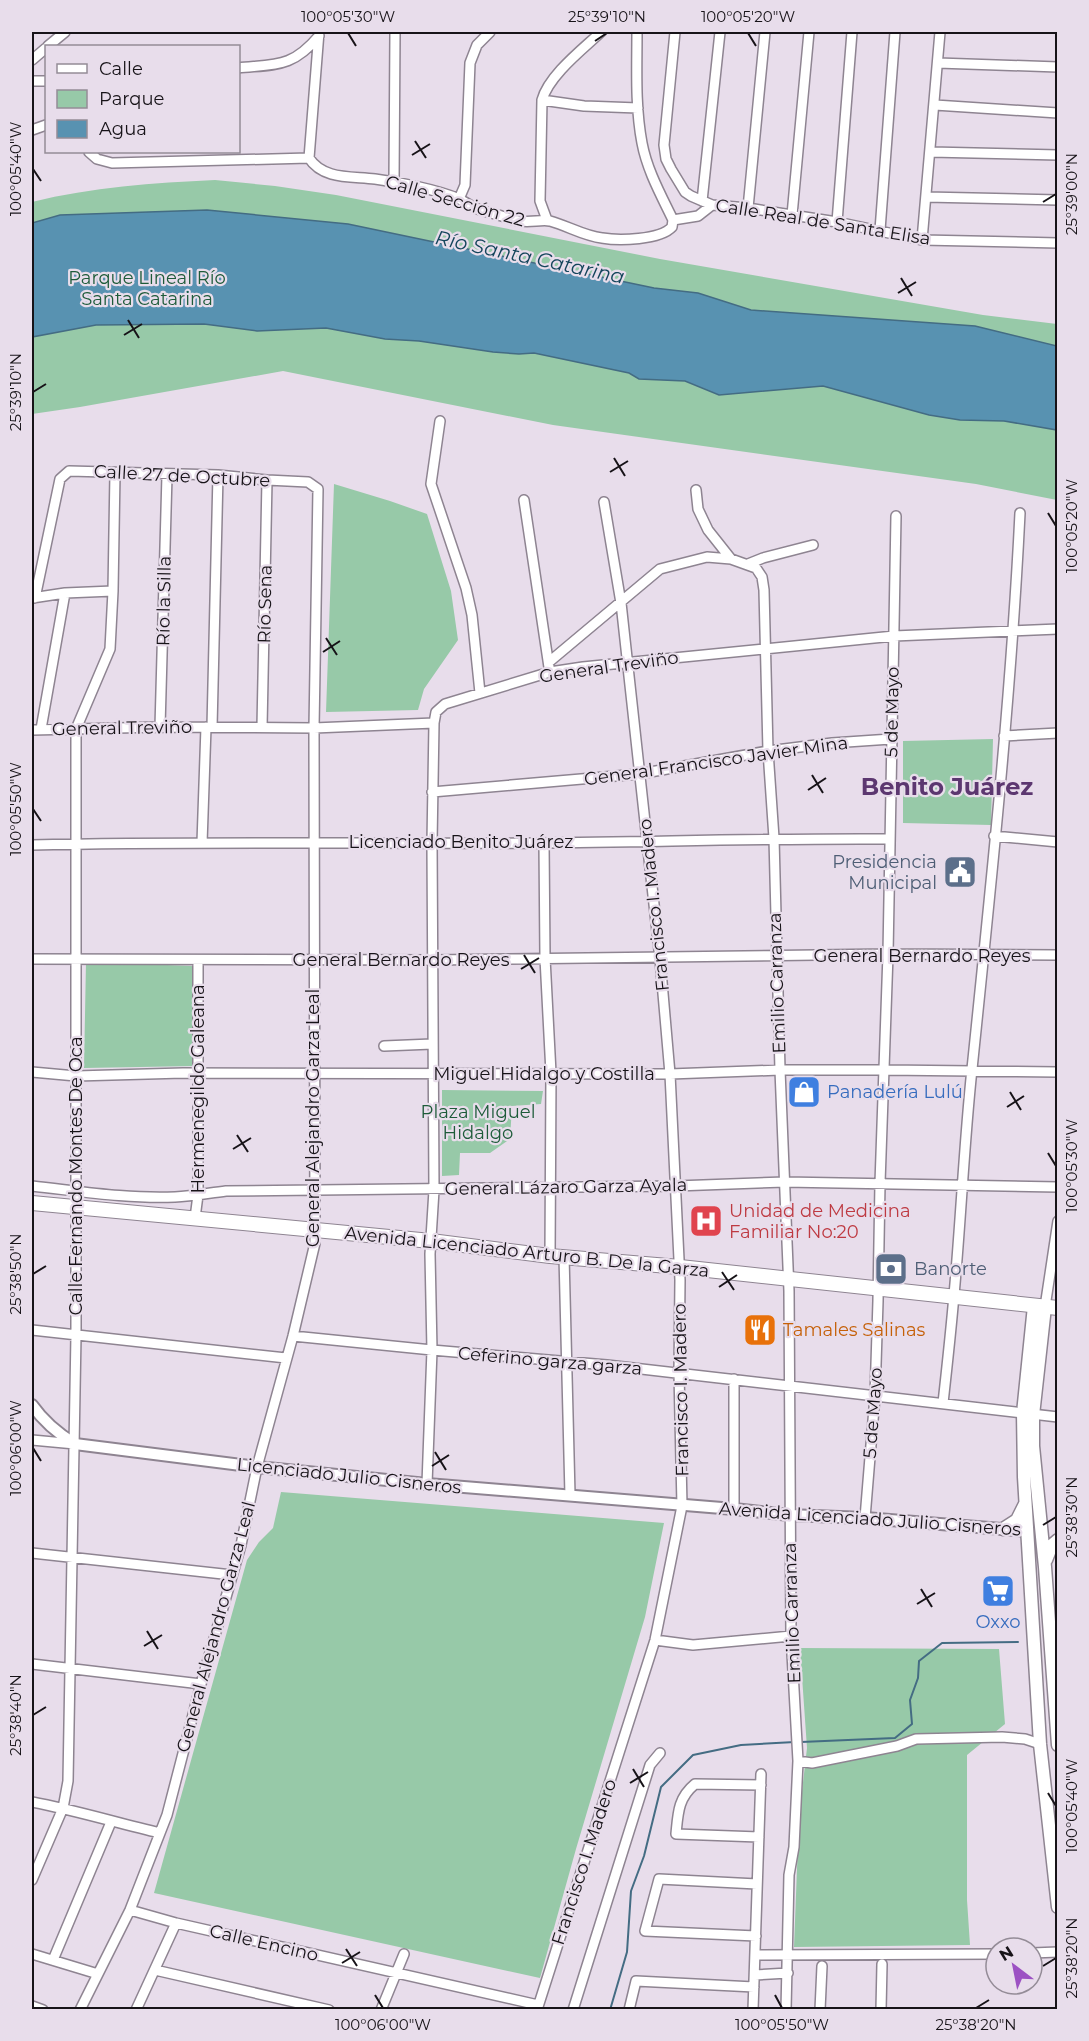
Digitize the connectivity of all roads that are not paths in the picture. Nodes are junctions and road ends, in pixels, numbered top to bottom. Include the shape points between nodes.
1 (65, 32) edge
2 (395, 32) edge
3 (490, 32) edge
4 (601, 32) edge
5 (637, 32) edge
6 (675, 32) edge
7 (720, 32) edge
8 (765, 32) edge
9 (809, 32) edge
10 (852, 32) edge
11 (896, 32) edge
12 (940, 32) edge
13 (319, 34) edge
14 (49, 45) edge
15 (45, 49) edge
16 (32, 60) edge
17 (938, 63) junction
18 (1058, 67) edge
19 (240, 68) edge
20 (542, 100) junction
21 (934, 105) junction
22 (638, 108) junction
23 (1058, 113) edge
24 (931, 152) junction
25 (90, 153) edge
26 (1058, 155) edge
27 (309, 158) junction
28 (394, 181) junction
29 (926, 197) junction
30 (459, 199) junction
31 (702, 201) junction
32 (1058, 201) edge
33 (712, 205) junction
34 (747, 208) junction
35 (792, 214) junction
36 (547, 220) junction
37 (673, 220) junction
38 (837, 222) junction
39 (880, 230) junction
40 (922, 240) junction
41 (1058, 243) edge
42 (440, 421) dead end
43 (115, 473) junction
44 (167, 475) junction
45 (218, 476) junction
46 (267, 480) junction
47 (308, 482) joint
48 (696, 490) dead end
49 (524, 500) dead end
50 (604, 502) dead end
51 (1020, 513) dead end
52 (896, 516) dead end
53 (813, 545) dead end
54 (731, 559) junction
55 (748, 564) junction
56 (113, 591) junction
57 (65, 593) junction
58 (33, 598) edge
59 (621, 603) junction
60 (1058, 629) edge
61 (1014, 631) junction
62 (894, 636) junction
63 (767, 649) junction
64 (627, 662) junction
65 (549, 667) junction
66 (480, 693) junction
67 (434, 723) junction
68 (160, 727) junction
69 (209, 727) junction
70 (262, 727) junction
71 (314, 728) junction
72 (36, 729) edge
73 (76, 729) junction
74 (1058, 733) edge
75 (1004, 736) junction
76 (891, 739) junction
77 (768, 751) junction
78 (639, 774) junction
79 (432, 792) junction
80 (994, 836) junction
81 (774, 838) junction
82 (890, 839) junction
83 (648, 840) junction
84 (1058, 842) edge
85 (202, 843) junction
86 (314, 843) junction
87 (432, 843) junction
88 (544, 843) junction
89 (77, 844) junction
90 (32, 845) edge
91 (888, 954) junction
92 (984, 955) junction
93 (1058, 955) edge
94 (776, 957) junction
95 (544, 958) junction
96 (660, 958) junction
97 (32, 959) edge
98 (76, 960) junction
99 (198, 960) junction
100 (314, 960) junction
101 (434, 960) junction
102 (432, 1044) junction
103 (384, 1046) dead end
104 (780, 1070) junction
105 (885, 1070) junction
106 (972, 1071) junction
107 (32, 1072) edge
108 (1058, 1072) edge
109 (550, 1073) junction
110 (199, 1074) junction
111 (432, 1074) junction
112 (670, 1074) junction
113 (314, 1075) junction
114 (76, 1076) junction
115 (785, 1182) junction
116 (880, 1184) junction
117 (962, 1184) junction
118 (32, 1186) edge
119 (676, 1186) junction
120 (1058, 1187) edge
121 (551, 1188) junction
122 (434, 1190) junction
123 (76, 1191) junction
124 (316, 1191) junction
125 (198, 1195) junction
126 (32, 1203) edge
127 (75, 1207) junction
128 (195, 1218) junction
129 (1058, 1221) edge
130 (315, 1231) junction
131 (431, 1241) junction
132 (557, 1256) junction
133 (680, 1267) junction
134 (789, 1279) junction
135 (878, 1288) junction
136 (954, 1296) junction
137 (1045, 1307) edge
138 (32, 1330) edge
139 (76, 1335) junction
140 (293, 1336) junction
141 (432, 1350) junction
142 (286, 1358) junction
143 (565, 1361) junction
144 (679, 1373) junction
145 (734, 1379) junction
146 (788, 1385) junction
147 (875, 1396) junction
148 (943, 1403) junction
149 (32, 1405) edge
150 (1028, 1414) junction
151 (1058, 1417) edge
152 (32, 1440) edge
153 (75, 1444) junction
154 (257, 1467) junction
155 (427, 1484) junction
156 (570, 1496) junction
157 (1026, 1500) junction
158 (682, 1506) junction
159 (734, 1509) junction
160 (789, 1515) junction
161 (865, 1518) junction
162 (1003, 1529) junction
163 (1028, 1531) junction
164 (1041, 1532) junction
165 (1058, 1533) edge
166 (1058, 1540) edge
167 (32, 1553) edge
168 (73, 1558) junction
169 (1045, 1567) junction
170 (232, 1575) junction
171 (1030, 1584) junction
172 (1048, 1611) junction
173 (791, 1636) junction
174 (655, 1640) junction
175 (1035, 1642) junction
176 (32, 1664) edge
177 (71, 1669) junction
178 (201, 1684) junction
179 (1040, 1744) junction
180 (1058, 1745) edge
181 (660, 1753) dead end
182 (798, 1761) junction
183 (761, 1774) dead end
184 (761, 1785) junction
185 (32, 1802) edge
186 (63, 1808) junction
187 (111, 1822) junction
188 (160, 1833) junction
189 (759, 1837) junction
190 (32, 1880) edge
191 (757, 1884) junction
192 (1058, 1906) edge
193 (130, 1910) junction
194 (176, 1923) junction
195 (756, 1936) junction
196 (32, 1954) edge
197 (404, 1954) dead end
198 (788, 1954) junction
199 (984, 1954) edge
200 (755, 1955) junction
201 (53, 1960) junction
202 (882, 1964) dead end
203 (822, 1966) dead end
204 (155, 1970) junction
205 (788, 1973) junction
206 (98, 1974) junction
207 (397, 1974) junction
208 (755, 1974) junction
209 (754, 1987) junction
210 (32, 2006) edge
211 (537, 2007) edge
212 (43, 2010) edge
213 (80, 2010) edge
214 (136, 2010) edge
215 (328, 2010) edge
216 (381, 2010) edge
217 (573, 2010) edge
218 (629, 2010) edge
219 (753, 2010) edge
220 (786, 2010) edge
221 (820, 2010) edge
222 (880, 2010) edge

1 - 14 street
2 - 28 street
3 - 30 street via 477,45 470,63 465,185
4 - 20 street via 562,70
5 - 22 street
6 - 31 street, Calle Real de Santa Elisa via 666,159 679,183
7 - 31 street
8 - 34 street
9 - 35 street
10 - 38 street
11 - 39 street
12 - 17 street
13 - 19 street via 299,57
13 - 27 street
15 - 16 street
17 - 18 street
17 - 21 street
20 - 22 street
20 - 36 street via 540,201
21 - 23 street
21 - 24 street
22 - 37 street via 648,165
24 - 26 street
24 - 29 street
25 - 27 street via 112,163
27 - 28 street, Calle Sección 22 via 326,174
28 - 30 street, Calle Sección 22
29 - 32 street
29 - 40 street
30 - 36 street, Calle Sección 22 via 480,210 517,220
31 - 33 street, Calle Real de Santa Elisa
33 - 34 street, Calle Real de Santa Elisa
33 - 37 street via 698,216
34 - 35 street, Calle Real de Santa Elisa
35 - 38 street, Calle Real de Santa Elisa
36 - 37 street, Calle Sección 22 via 591,236 623,239 660,235 672,227
38 - 39 street, Calle Real de Santa Elisa
39 - 40 street, Calle Real de Santa Elisa
40 - 41 street, Calle Real de Santa Elisa
42 - 66 street via 431,484 466,588 475,632
43 - 44 street, Calle 27 de Octubre
43 - 56 street, Calle Fernando Montes De Oca
43 - 58 street, Calle 27 de Octubre via 69,471 60,479
44 - 45 street, Calle 27 de Octubre
44 - 68 street, Río la Silla
45 - 46 street, Calle 27 de Octubre
45 - 69 street
46 - 47 street, Calle 27 de Octubre
46 - 70 street, Río Sena
47 - 71 street, General Alejandro Garza Leal via 318,489
48 - 54 street via 703,520
49 - 65 street
50 - 59 street, Francisco I. Madero
51 - 61 street
52 - 62 street, 5 de Mayo
53 - 55 street
54 - 55 street
54 - 59 street via 707,557 660,569
55 - 63 street, Emilio Carranza via 762,577
56 - 57 street
56 - 73 street, Calle Fernando Montes De Oca via 108,656
57 - 58 street
57 - 72 street
59 - 64 street, Francisco I. Madero
59 - 65 street
60 - 61 street, General Treviño
61 - 62 street, General Treviño
61 - 75 street
62 - 63 street, General Treviño
62 - 76 street, 5 de Mayo
63 - 64 street, General Treviño
63 - 77 street, Emilio Carranza
64 - 65 street, General Treviño
64 - 78 street, Francisco I. Madero
65 - 66 street, General Treviño
66 - 67 street, General Treviño via 445,704 436,711
67 - 71 street, General Treviño
67 - 79 street
68 - 69 street, General Treviño
68 - 73 street, General Treviño
69 - 70 street, General Treviño
69 - 85 street
70 - 71 street, General Treviño
71 - 86 street, General Alejandro Garza Leal
72 - 73 street, General Treviño
73 - 89 street, Calle Fernando Montes De Oca
74 - 75 street
75 - 80 street
76 - 77 street, General Francisco Javier Mina
76 - 82 street, 5 de Mayo
77 - 78 street, General Francisco Javier Mina
77 - 81 street, Emilio Carranza
78 - 79 street, General Francisco Javier Mina
78 - 83 street, Francisco I. Madero
79 - 87 street
80 - 84 street
80 - 92 street
81 - 82 street, Licenciado Benito Juárez
81 - 83 street, Licenciado Benito Juárez
81 - 94 street, Emilio Carranza
82 - 91 street, 5 de Mayo
83 - 88 street, Licenciado Benito Juárez
83 - 96 street, Francisco I. Madero
85 - 86 street, Licenciado Benito Juárez
85 - 89 street, Licenciado Benito Juárez
86 - 87 street, Licenciado Benito Juárez
86 - 100 street, General Alejandro Garza Leal
87 - 88 street, Licenciado Benito Juárez
87 - 101 street
88 - 95 street
89 - 90 street, Licenciado Benito Juárez
89 - 98 street, Calle Fernando Montes De Oca
91 - 92 street, General Bernardo Reyes
91 - 94 street, General Bernardo Reyes
91 - 105 street, 5 de Mayo
92 - 93 street, General Bernardo Reyes
92 - 106 street
94 - 96 street, General Bernardo Reyes
94 - 104 street, Emilio Carranza
95 - 96 street, General Bernardo Reyes
95 - 101 street, General Bernardo Reyes
95 - 109 street
96 - 112 street, Francisco I. Madero
97 - 98 street, General Bernardo Reyes
98 - 99 street, General Bernardo Reyes
98 - 114 street, Calle Fernando Montes De Oca
99 - 100 street, General Bernardo Reyes
99 - 110 street, Hermenegildo Galeana
100 - 101 street, General Bernardo Reyes
100 - 113 street, General Alejandro Garza Leal
101 - 102 street
102 - 103 street
102 - 111 street
104 - 105 street, Miguel Hidalgo y Costilla
104 - 112 street, Miguel Hidalgo y Costilla
104 - 115 street, Emilio Carranza
105 - 106 street, Miguel Hidalgo y Costilla
105 - 116 street, 5 de Mayo
106 - 108 street, Miguel Hidalgo y Costilla
106 - 117 street
107 - 114 street, Miguel Hidalgo y Costilla
109 - 111 street, Miguel Hidalgo y Costilla
109 - 112 street, Miguel Hidalgo y Costilla
109 - 121 street
110 - 113 street, Miguel Hidalgo y Costilla
110 - 114 street, Miguel Hidalgo y Costilla
110 - 125 street, Hermenegildo Galeana
111 - 113 street, Miguel Hidalgo y Costilla
111 - 122 street
112 - 119 street, Francisco I. Madero
113 - 124 street, General Alejandro Garza Leal
114 - 123 street, Calle Fernando Montes De Oca
115 - 116 street, General Lázaro Garza Ayala
115 - 119 street, General Lázaro Garza Ayala
115 - 134 street, Emilio Carranza
116 - 117 street, General Lázaro Garza Ayala
116 - 135 street, 5 de Mayo
117 - 120 street, General Lázaro Garza Ayala
117 - 136 street
118 - 123 street, General Lázaro Garza Ayala
119 - 121 street, General Lázaro Garza Ayala
119 - 133 street, Francisco I. Madero
121 - 122 street, General Lázaro Garza Ayala
121 - 132 street
122 - 124 street, General Lázaro Garza Ayala
122 - 131 street
123 - 125 street, General Lázaro Garza Ayala via 154,1197
123 - 127 street, Calle Fernando Montes De Oca
124 - 125 street, General Lázaro Garza Ayala via 226,1191
124 - 130 street, General Alejandro Garza Leal
125 - 128 street, Hermenegildo Galeana
126 - 127 main road, Avenida Licenciado Arturo B. De la Garza
127 - 128 main road, Avenida Licenciado Arturo B. De la Garza
127 - 139 street, Calle Fernando Montes De Oca
128 - 130 main road, Avenida Licenciado Arturo B. De la Garza
129 - 137 street
130 - 131 main road, Avenida Licenciado Arturo B. De la Garza
130 - 140 street, General Alejandro Garza Leal
131 - 132 main road, Avenida Licenciado Arturo B. De la Garza
131 - 141 street
132 - 133 main road, Avenida Licenciado Arturo B. De la Garza
132 - 143 street
133 - 134 main road, Avenida Licenciado Arturo B. De la Garza
133 - 144 street, Francisco I. Madero
134 - 135 main road, Avenida Licenciado Arturo B. De la Garza
134 - 146 street, Emilio Carranza
135 - 136 main road, Avenida Licenciado Arturo B. De la Garza
135 - 147 street, 5 de Mayo
136 - 137 main road, Avenida Licenciado Arturo B. De la Garza
136 - 148 street
137 - 150 main road
138 - 139 street
139 - 142 street
139 - 153 street, Calle Fernando Montes De Oca
140 - 141 street, Ceferino garza garza
140 - 142 street, General Alejandro Garza Leal
141 - 143 street, Ceferino garza garza
141 - 155 street
142 - 154 street, General Alejandro Garza Leal
143 - 144 street, Ceferino garza garza
143 - 156 street
144 - 145 street, Ceferino garza garza
144 - 158 street, Francisco I. Madero
145 - 146 street, Ceferino garza garza
145 - 159 street
146 - 147 street, Ceferino garza garza
146 - 160 street, Emilio Carranza
147 - 148 street, Ceferino garza garza
147 - 161 street, 5 de Mayo
148 - 150 street, Ceferino garza garza
149 - 153 street, Licenciado Julio Cisneros via 44,1421
150 - 151 street, Ceferino garza garza
150 - 157 main road
150 - 164 main road
152 - 153 street
153 - 154 street, Licenciado Julio Cisneros
153 - 168 street, Calle Fernando Montes De Oca
154 - 155 street, Licenciado Julio Cisneros
154 - 170 street, General Alejandro Garza Leal
155 - 156 street, Licenciado Julio Cisneros
156 - 158 street, Licenciado Julio Cisneros
157 - 162 main road via 1017,1520
157 - 163 main road
158 - 159 street, Avenida Licenciado Julio Cisneros
158 - 174 street, Francisco I. Madero
159 - 160 street, Avenida Licenciado Julio Cisneros
160 - 161 street, Avenida Licenciado Julio Cisneros
160 - 173 street, Emilio Carranza
161 - 162 street, Avenida Licenciado Julio Cisneros
162 - 163 street, Avenida Licenciado Julio Cisneros
163 - 164 main road, Avenida Licenciado Julio Cisneros
163 - 171 main road
164 - 165 main road, Avenida Licenciado Julio Cisneros
164 - 169 main road
166 - 169 main road via 1046,1555
167 - 168 street
168 - 170 street
168 - 177 street, Calle Fernando Montes De Oca
169 - 172 main road
170 - 178 street, General Alejandro Garza Leal
171 - 172 main road via 1041,1607
171 - 175 main road
172 - 175 main road
172 - 180 main road
173 - 174 street via 693,1645
173 - 182 street, Emilio Carranza
174 - 211 street, Francisco I. Madero
175 - 179 main road
176 - 177 street
177 - 178 street
177 - 186 street, Calle Fernando Montes De Oca via 68,1781
178 - 188 street, General Alejandro Garza Leal
179 - 180 main road
179 - 182 street via 1002,1737 916,1739 812,1763
179 - 192 main road
181 - 217 street via 650,1765
182 - 198 street, Emilio Carranza via 789,1875
183 - 184 street
184 - 189 street
184 - 189 street via 695,1784 686,1791 679,1806 676,1834
185 - 186 street
186 - 187 street
186 - 190 street, Calle Fernando Montes De Oca
187 - 188 street
187 - 201 street
188 - 193 street, General Alejandro Garza Leal
189 - 191 street
191 - 195 street
191 - 195 street via 659,1879 645,1931
193 - 194 street, Calle Encino
193 - 206 street, General Alejandro Garza Leal
194 - 204 street
194 - 207 street, Calle Encino
195 - 200 street
196 - 201 street
197 - 207 street
198 - 199 street
198 - 200 street
198 - 205 street, Emilio Carranza
200 - 208 street
201 - 206 street
202 - 222 street
203 - 221 street
204 - 214 street
204 - 215 street
205 - 208 street
205 - 220 street, Emilio Carranza
206 - 213 street, General Alejandro Garza Leal
207 - 211 street, Calle Encino
207 - 216 street
208 - 209 street
209 - 218 street via 636,1981
209 - 219 street
210 - 212 street

